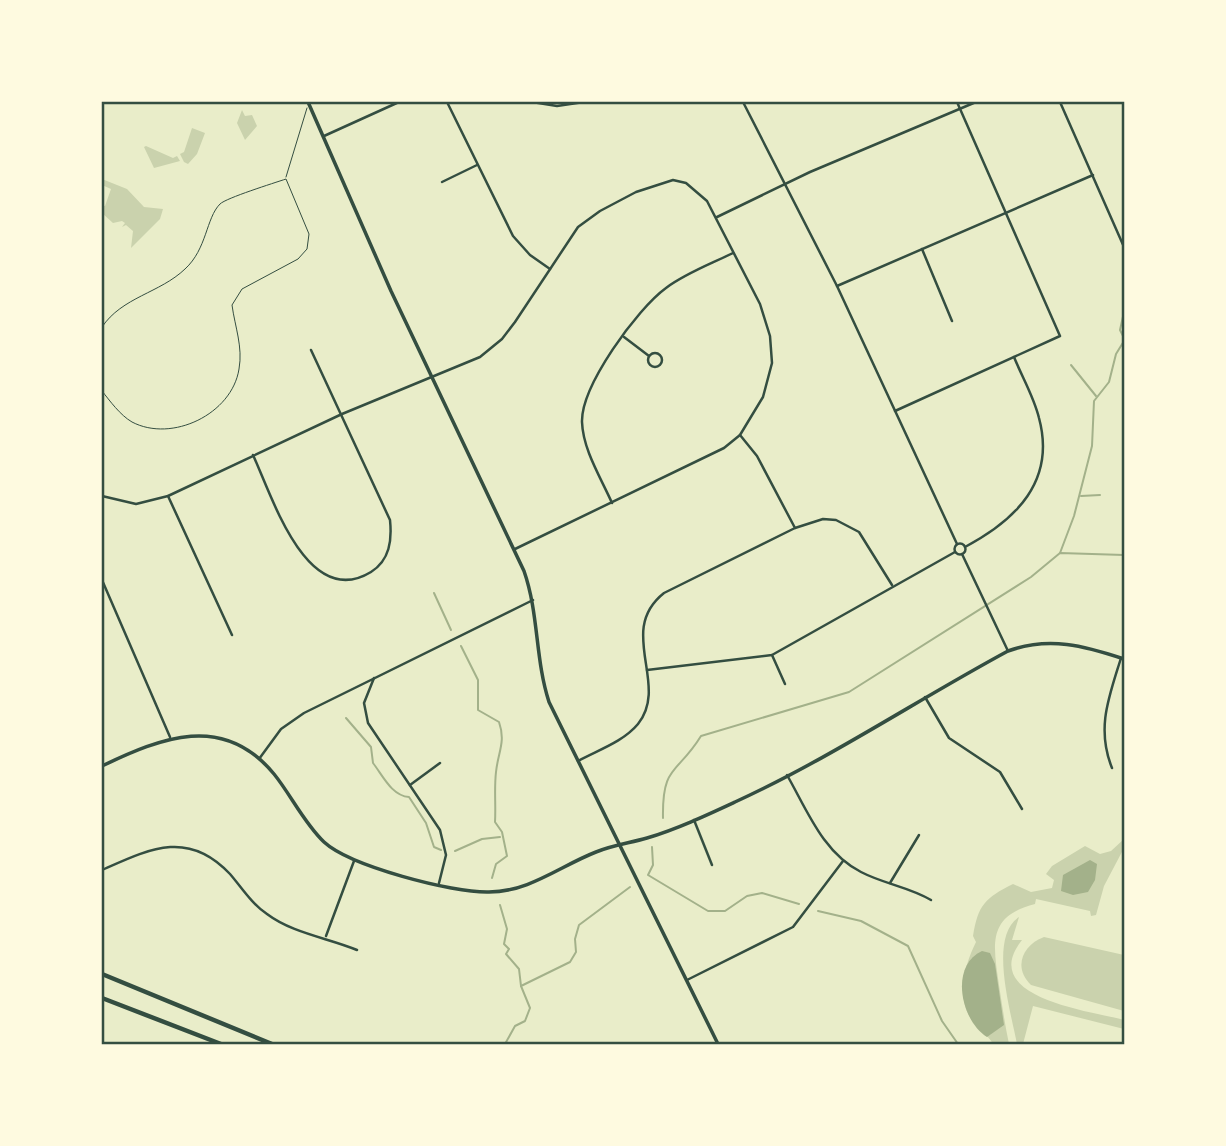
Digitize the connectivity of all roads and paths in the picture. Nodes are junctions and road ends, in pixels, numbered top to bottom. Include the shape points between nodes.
1 (309, 102) edge
2 (399, 102) edge
3 (447, 102) edge
4 (532, 102) edge
5 (584, 102) edge
6 (743, 102) edge
7 (957, 102) edge
8 (976, 102) edge
9 (1060, 102) edge
10 (960, 109) junction
11 (324, 136) junction
12 (477, 165) junction
13 (1093, 175) junction
14 (286, 178) junction
15 (442, 181) dead end
16 (786, 184) junction
17 (1006, 212) junction
18 (717, 218) junction
19 (1125, 247) edge
20 (922, 248) junction
21 (733, 253) junction
22 (550, 269) junction
23 (837, 286) junction
24 (953, 321) dead end
25 (102, 327) edge
26 (624, 337) junction
27 (311, 350) dead end
28 (649, 356) junction
29 (1014, 358) junction
30 (433, 378) junction
31 (102, 391) edge
32 (895, 411) junction
33 (342, 414) junction
34 (740, 435) junction
35 (253, 455) junction
36 (102, 496) edge
37 (168, 496) junction
38 (612, 503) junction
39 (795, 528) junction
40 (957, 544) junction
41 (965, 547) junction
42 (514, 550) junction
43 (955, 552) junction
44 (962, 554) junction
45 (102, 580) edge
46 (892, 585) junction
47 (533, 600) junction
48 (232, 635) dead end
49 (1008, 651) junction
50 (772, 655) junction
51 (1123, 658) edge
52 (645, 670) junction
53 (374, 678) junction
54 (785, 684) dead end
55 (925, 697) junction
56 (170, 737) junction
57 (259, 759) junction
58 (578, 761) junction
59 (440, 764) dead end
60 (102, 766) edge
61 (1112, 768) dead end
62 (788, 775) junction
63 (410, 785) junction
64 (1022, 809) dead end
65 (694, 820) junction
66 (919, 835) dead end
67 (618, 845) junction
68 (354, 861) junction
69 (843, 861) junction
70 (712, 865) dead end
71 (102, 870) edge
72 (439, 883) junction
73 (890, 884) junction
74 (931, 900) dead end
75 (326, 937) junction
76 (357, 950) dead end
77 (102, 974) edge
78 (687, 981) junction
79 (102, 998) edge
80 (221, 1045) edge
81 (272, 1045) edge
82 (718, 1045) edge

1 - 11 main road
1 - 14 lane
2 - 11 street
3 - 12 street
4 - 5 street via 557,106
6 - 16 street
7 - 10 street
8 - 10 street
9 - 13 street
10 - 16 street
10 - 17 street
11 - 30 main road
12 - 15 street
12 - 22 street via 513,236
13 - 17 street
13 - 19 street
14 - 25 lane via 221,203 198,254 184,271 128,302
14 - 31 lane via 309,234 307,249 298,259 243,289 232,305 241,347 239,371 215,409 189,426 158,428 133,422
16 - 18 street
16 - 23 street
17 - 20 street
17 - 29 street via 1060,336
18 - 21 street
18 - 22 street via 707,201 686,183 660,182 594,214 578,227
20 - 23 street
20 - 24 street
21 - 26 street via 666,287
21 - 34 street via 768,323 772,350 763,397
22 - 30 street via 492,349
23 - 32 street
26 - 28 street
26 - 38 street via 588,392 582,411 584,439
27 - 33 street
28 - 28 street via 650,365 661,364 659,354
29 - 32 street
29 - 41 street via 1040,419 1042,447 1036,478 1012,517
30 - 33 street
30 - 42 main road
32 - 40 street
33 - 35 street
33 - 35 street via 390,520 388,552 358,578 338,579 313,568 293,540
34 - 38 street via 711,456
34 - 39 street via 768,474
35 - 37 street
36 - 37 street via 136,503
37 - 48 street
38 - 42 street
39 - 46 street via 823,519 849,524 864,536
39 - 52 street via 654,601 644,618
40 - 41 street
40 - 43 street
41 - 44 street
42 - 47 main road
43 - 44 street
43 - 46 street
44 - 49 street
45 - 56 street
46 - 50 street
47 - 53 street
47 - 58 main road via 543,683
49 - 51 main road via 1032,644 1067,643
49 - 55 main road
50 - 52 street
50 - 54 street
51 - 61 street via 1103,718 1105,750
52 - 58 street via 649,695 639,722 619,739
53 - 57 street via 292,720
53 - 63 street via 364,703 368,723
55 - 62 main road
55 - 64 street via 948,738 1000,772
56 - 57 main road via 221,739
56 - 60 main road
57 - 68 main road via 324,841
58 - 67 main road
59 - 63 street
62 - 65 main road
62 - 69 street via 820,834
63 - 72 street via 445,842
65 - 67 main road
65 - 70 street
66 - 73 street
67 - 72 main road via 514,889 481,892
67 - 78 main road
68 - 72 main road
68 - 75 street
69 - 73 street
69 - 78 street via 793,927
71 - 75 street via 159,847 192,849 222,866 268,915
73 - 74 street
75 - 76 street
77 - 81 highway
78 - 82 main road
79 - 80 highway

